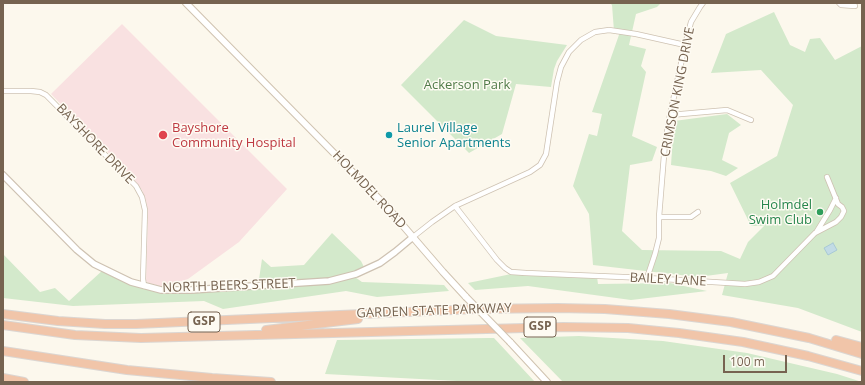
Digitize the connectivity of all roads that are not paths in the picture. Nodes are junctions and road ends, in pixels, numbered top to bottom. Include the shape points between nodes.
1 (186, 3) edge
2 (703, 3) edge
3 (839, 3) edge
4 (855, 6) dead end
5 (685, 45) junction
6 (3, 91) edge
7 (670, 115) junction
8 (751, 120) dead end
9 (3, 175) edge
10 (827, 177) dead end
11 (836, 198) junction
12 (455, 206) junction
13 (698, 212) dead end
14 (659, 217) junction
15 (815, 233) junction
16 (413, 237) junction
17 (647, 278) junction
18 (144, 286) junction
19 (406, 312) junction
20 (3, 314) edge
21 (3, 325) edge
22 (214, 336) junction
23 (809, 338) junction
24 (862, 347) edge
25 (3, 351) edge
26 (862, 354) edge
27 (862, 371) edge
28 (3, 378) edge
29 (24, 382) edge
30 (271, 382) edge
31 (547, 382) edge

1 - 16 main road, HOLMDEL ROAD via 387,207
2 - 5 street, CRIMSON KING DRIVE via 691,22
3 - 4 street
5 - 7 street, CRIMSON KING DRIVE
5 - 12 street via 609,30 595,32 581,40 569,52 561,67 546,154 540,165
6 - 18 street, BAYSHORE DRIVE via 31,91 46,95 136,186 145,210
7 - 8 street via 727,110
7 - 14 street, CRIMSON KING DRIVE
9 - 18 street, NORTH BEERS STREET via 86,258 120,278
10 - 11 street, BAILEY LANE
11 - 15 street
11 - 15 street, BAILEY LANE via 844,211 841,217
12 - 16 street
12 - 17 street, BAILEY LANE via 497,260 511,272
13 - 14 street via 690,216
14 - 17 street, CRIMSON KING DRIVE via 659,238
15 - 17 street, BAILEY LANE via 773,276 759,282 745,284
16 - 18 street, NORTH BEERS STREET via 380,263 356,274 329,281 186,291 169,291
16 - 31 main road, HOLMDEL ROAD, bridge
19 - 20 highway, GARDEN STATE PARKWAY / GSP via 120,325
19 - 22 highway via 377,318
19 - 23 highway, GARDEN STATE PARKWAY / GSP via 509,308 631,311 731,322
21 - 22 highway, GARDEN STATE PARKWAY / GSP via 97,337
22 - 27 highway, GARDEN STATE PARKWAY / GSP via 562,327 623,328 743,342
23 - 24 highway via 834,340
23 - 26 highway, GARDEN STATE PARKWAY / GSP
25 - 30 highway via 134,371
28 - 29 highway

